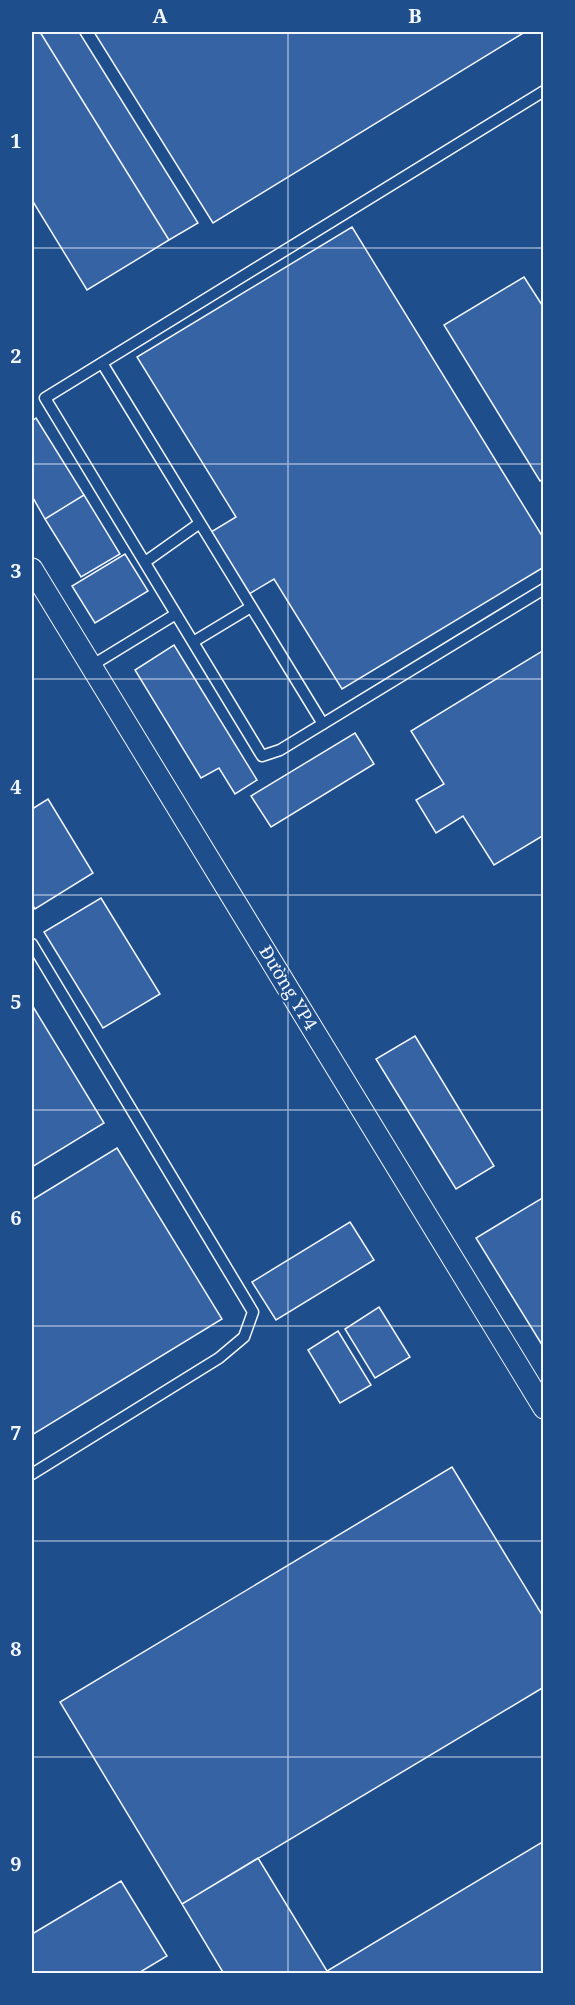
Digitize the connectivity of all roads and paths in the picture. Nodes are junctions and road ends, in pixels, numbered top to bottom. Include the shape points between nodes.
1 (543, 91) edge
2 (102, 363) junction
3 (200, 523) junction
4 (145, 562) junction
5 (32, 569) edge
6 (543, 589) edge
7 (251, 607) junction
8 (176, 614) junction
9 (193, 642) junction
10 (91, 666) junction
11 (322, 724) junction
12 (32, 944) edge
13 (543, 1408) edge
14 (32, 1474) edge

1 - 2 lane
2 - 3 lane
2 - 4 lane via 45,398
3 - 4 lane
3 - 7 lane
4 - 8 lane
5 - 10 street, Đường YP4
6 - 11 lane
7 - 9 lane
7 - 11 lane
8 - 9 lane
8 - 10 lane
9 - 11 lane via 262,756 280,750
10 - 13 street, Đường YP4
12 - 14 lane via 253,1312 244,1337 219,1358

